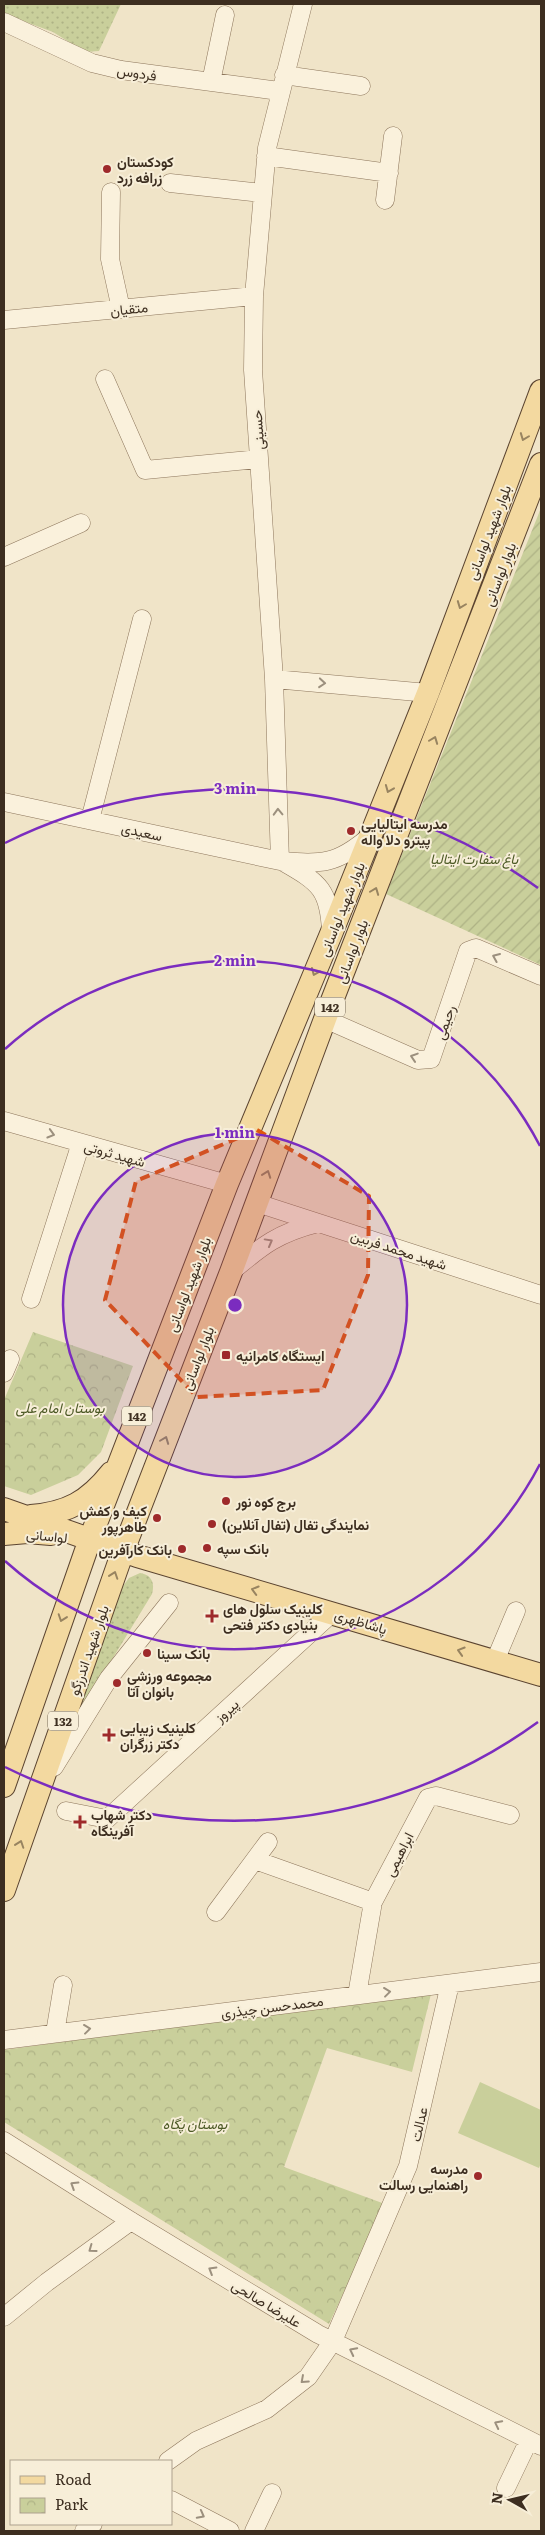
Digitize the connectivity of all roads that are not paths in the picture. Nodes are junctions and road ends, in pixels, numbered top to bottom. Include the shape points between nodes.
1 (303, 4) edge
2 (225, 15) dead end
3 (4, 22) edge
4 (211, 82) junction
5 (282, 83) junction
6 (361, 86) dead end
7 (393, 136) dead end
8 (266, 156) junction
9 (389, 174) junction
10 (170, 183) dead end
11 (111, 192) dead end
12 (262, 193) junction
13 (385, 200) dead end
14 (254, 296) junction
15 (121, 309) junction
16 (4, 320) edge
17 (105, 379) dead end
18 (541, 391) edge
19 (259, 459) junction
20 (540, 472) edge
21 (81, 524) dead end
22 (4, 557) edge
23 (142, 619) dead end
24 (274, 679) junction
25 (428, 693) junction
26 (4, 806) edge
27 (90, 820) junction
28 (369, 837) junction
29 (280, 861) junction
30 (331, 934) junction
31 (541, 976) edge
32 (325, 1019) junction
33 (4, 1121) edge
34 (81, 1143) junction
35 (227, 1184) junction
36 (257, 1203) junction
37 (318, 1224) junction
38 (231, 1272) junction
39 (541, 1295) edge
40 (31, 1299) dead end
41 (119, 1463) junction
42 (151, 1476) junction
43 (14, 1513) edge
44 (4, 1534) edge
45 (90, 1539) junction
46 (123, 1551) junction
47 (169, 1603) dead end
48 (516, 1611) dead end
49 (332, 1613) junction
50 (495, 1661) junction
51 (541, 1675) edge
52 (4, 1786) edge
53 (40, 1788) junction
54 (66, 1811) dead end
55 (510, 1815) dead end
56 (268, 1842) dead end
57 (255, 1860) junction
58 (4, 1890) edge
59 (373, 1902) junction
60 (216, 1912) dead end
61 (541, 1972) edge
62 (63, 1984) dead end
63 (450, 1984) junction
64 (357, 1995) junction
65 (55, 2033) junction
66 (4, 2040) edge
67 (4, 2140) edge
68 (131, 2221) junction
69 (4, 2317) edge
70 (333, 2341) junction
71 (535, 2443) edge
72 (169, 2460) edge
73 (506, 2488) dead end
74 (272, 2493) dead end
75 (172, 2501) edge
76 (230, 2531) edge
77 (254, 2531) edge

1 - 5 street, حسینی
2 - 4 street
3 - 4 street, فردوس via 92,63
4 - 5 street, فردوس
5 - 6 street, فردوس
5 - 8 street, حسینی
7 - 9 street
8 - 9 street
8 - 12 street, حسینی
9 - 13 street
10 - 12 street
11 - 15 street via 110,259
12 - 14 street, حسینی
14 - 15 street, متقیان
14 - 19 street, حسینی via 253,370
15 - 16 street, متقیان
17 - 19 street via 145,470
18 -> 25 main road, بلوار شهید لواسانی / 142
19 - 24 street, حسینی
32 -> 20 main road, بلوار لواسانی / 142
21 - 22 street
23 - 27 street
24 -> 25 street
29 -> 24 street, حسینی
25 -> 28 main road, بلوار شهید لواسانی / 142
26 - 27 street, سعیدی
27 - 29 street, سعیدی
28 - 29 street, سعیدی via 337,860 317,863
28 - 30 main road, بلوار شهید لواسانی / 142
29 - 30 street, سعیدی via 309,877 319,887 330,908
30 -> 35 main road, بلوار شهید لواسانی / 142
31 -> 32 street, رحیمی via 476,948 468,951 431,1060 418,1060
36 -> 32 main road, بلوار لواسانی / 142
33 -> 34 street, شهید ثروتی
34 - 35 street, شهید ثروتی
34 - 40 street
35 - 41 main road, بلوار شهید لواسانی / 142
36 - 37 street, شهید محمد فربین
36 - 38 main road, بلوار لواسانی / 142
38 -> 37 street via 264,1244 296,1229
37 - 39 street, شهید محمد فربین
42 -> 38 main road, بلوار لواسانی / 142
41 - 42 main road via 129,1478 145,1480
41 - 43 main road via 100,1487 76,1505 55,1514
41 - 45 main road, 142
42 - 46 main road, بلوار لواسانی / 142
43 - 45 main road
44 - 45 main road, لواسانی via 27,1532
45 - 46 main road, پاشاظهری
45 -> 52 main road, 132
49 -> 46 main road, پاشاظهری
53 -> 46 main road, بلوار شهید اندرزگو / 132
47 - 53 street via 109,1678
48 - 50 street
50 -> 49 main road, پاشاظهری
49 - 54 street, پیروز via 106,1819
50 - 51 main road, پاشاظهری
58 -> 53 main road, بلوار شهید اندرزگو / 132
55 - 59 street, ابراهیمی via 436,1796 428,1798
56 - 57 street
57 - 59 street
57 - 60 street
59 - 64 street, ابراهیمی
61 - 63 street, محمدحسن چیذری
62 - 65 street
64 -> 63 street, محمدحسن چیذری
63 - 70 street, عدالت via 408,2166
65 -> 64 street, محمدحسن چیذری
65 - 66 street, محمدحسن چیذری
68 -> 67 street, علیرضا صالحی
68 -> 69 street
70 -> 68 street, علیرضا صالحی
71 -> 70 street, علیرضا صالحی
70 -> 72 street, عدالت via 308,2377 267,2409 196,2440
71 - 73 street
74 - 77 street
75 -> 76 street

